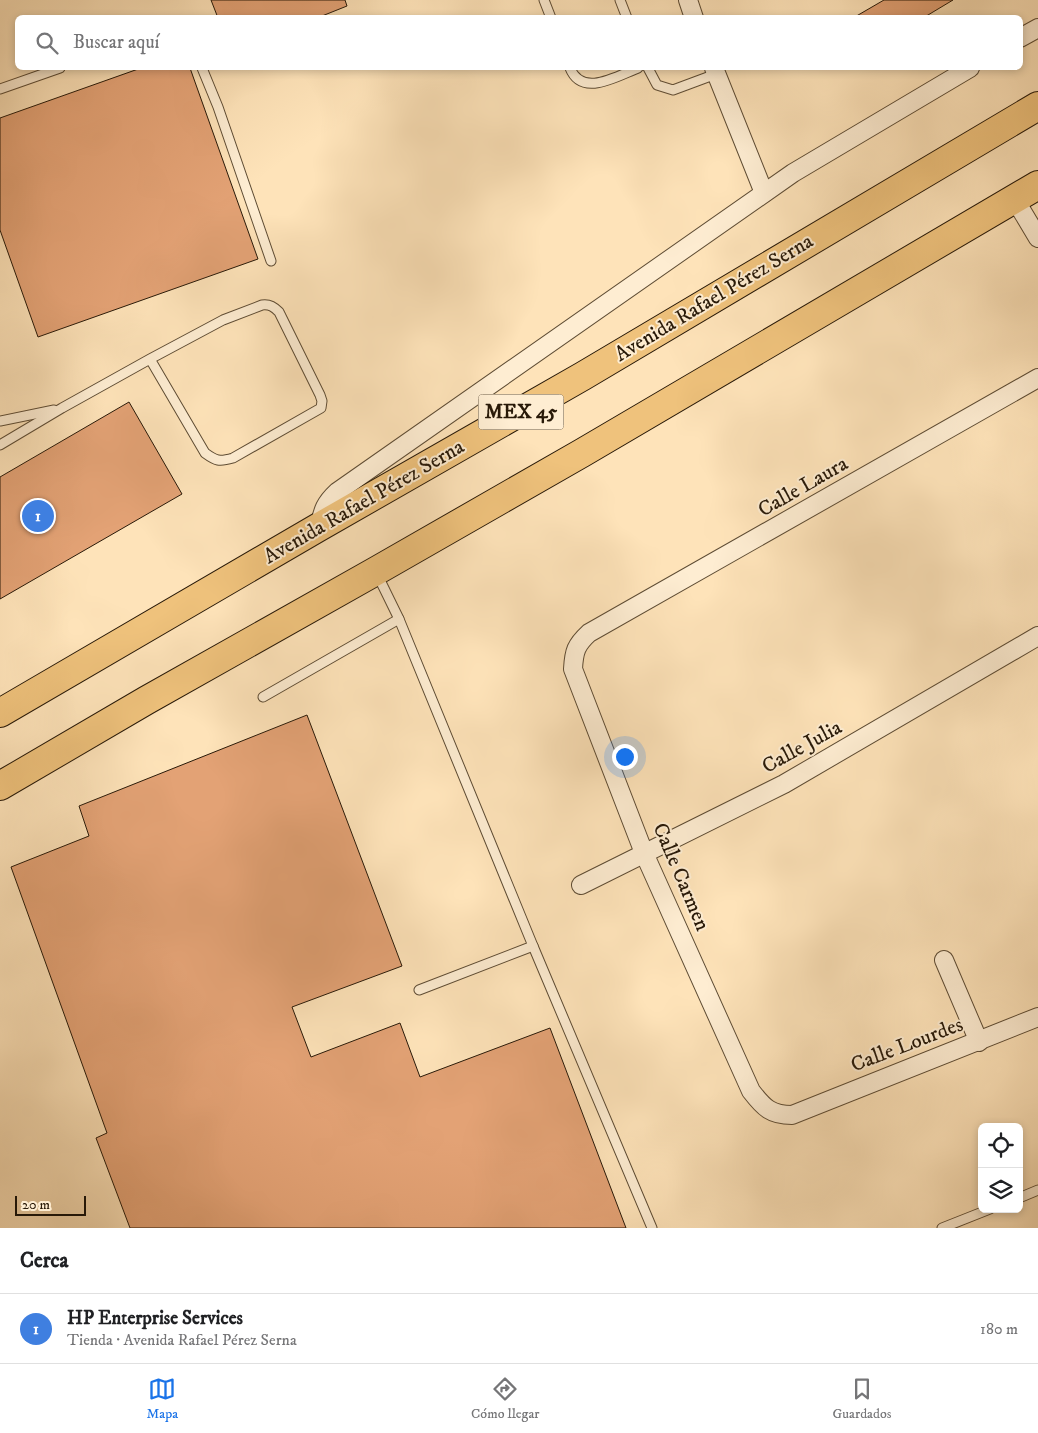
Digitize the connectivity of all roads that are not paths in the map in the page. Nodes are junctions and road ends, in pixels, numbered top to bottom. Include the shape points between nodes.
1 (544, 0) edge
2 (620, 0) edge
3 (688, 0) edge
4 (550, 15) edge
5 (626, 15) edge
6 (693, 15) edge
7 (1038, 28) edge
8 (1023, 36) edge
9 (54, 70) edge
10 (203, 70) edge
11 (571, 70) edge
12 (633, 70) edge
13 (649, 70) edge
14 (967, 70) edge
15 (715, 71) edge
16 (0, 89) edge
17 (1038, 106) edge
18 (1038, 185) edge
19 (764, 192) junction
20 (1014, 198) junction
21 (1038, 238) edge
22 (271, 261) dead end
23 (150, 359) junction
24 (1038, 378) edge
25 (62, 408) junction
26 (0, 421) edge
27 (0, 445) edge
28 (319, 527) junction
29 (376, 571) junction
30 (399, 619) junction
31 (590, 633) joint
32 (1038, 636) edge
33 (263, 696) dead end
34 (0, 713) edge
35 (0, 786) edge
36 (644, 853) junction
37 (581, 885) dead end
38 (533, 946) junction
39 (944, 960) dead end
40 (419, 990) dead end
41 (1038, 1017) edge
42 (979, 1042) junction
43 (792, 1115) joint
44 (1038, 1190) edge
45 (1023, 1196) edge
46 (980, 1213) edge
47 (652, 1228) edge
48 (942, 1228) edge

1 - 4 lane
2 - 5 lane
3 - 6 street
7 - 8 street
9 - 16 lane
10 - 22 lane
11 - 12 lane via 580,82 590,84
13 - 15 lane via 657,85 673,90
14 - 19 street
15 - 19 street
17 - 28 main road, Avenida Rafael Pérez Serna / MEX 45 via 583,376
18 - 20 main road, MEX 45
19 - 28 street via 337,492 323,508
20 - 21 street
20 - 29 main road, MEX 45
23 - 23 lane via 204,453 215,460 233,458 321,408 320,395 279,312 268,305 223,320
23 - 25 lane
24 - 31 street, Calle Laura
25 - 26 lane
25 - 27 lane
28 - 34 main road, Avenida Rafael Pérez Serna / MEX 45
29 - 30 lane
29 - 35 main road, MEX 45
30 - 33 lane
30 - 38 lane
31 - 36 street, Calle Carmen via 574,652 573,669
32 - 36 street, Calle Julia via 784,784
36 - 37 street, Calle Julia
36 - 43 street, Calle Carmen via 751,1092 768,1110
38 - 40 lane
38 - 47 lane
39 - 42 street
41 - 42 street, Calle Lourdes
42 - 43 street, Calle Lourdes
44 - 45 lane
46 - 48 lane

